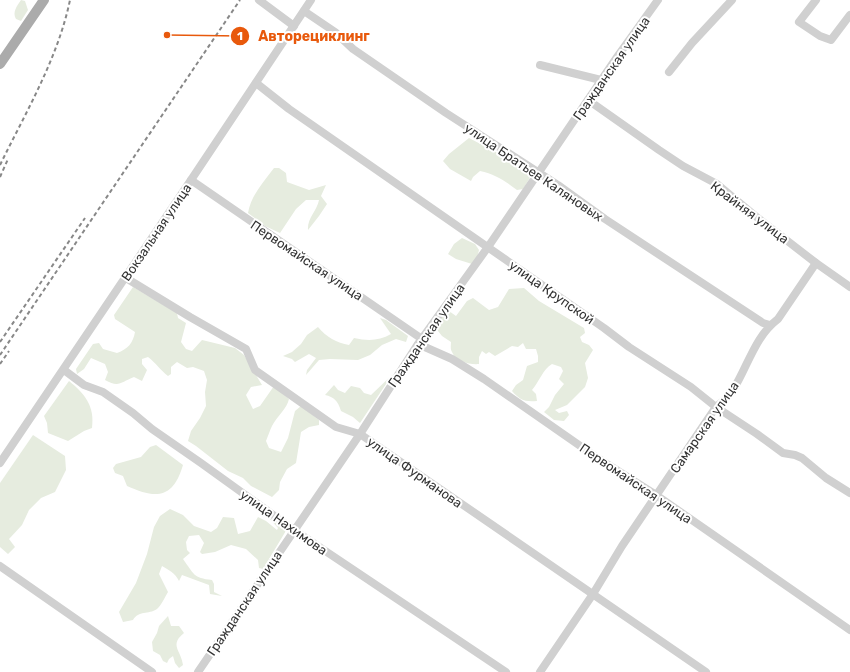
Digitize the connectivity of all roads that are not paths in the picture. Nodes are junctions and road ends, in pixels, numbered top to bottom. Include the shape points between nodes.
1 (44, 0) edge
2 (258, 0) edge
3 (311, 0) edge
4 (658, 0) edge
5 (732, 0) edge
6 (816, 0) edge
7 (304, 10) junction
8 (850, 15) edge
9 (294, 26) junction
10 (0, 64) edge
11 (540, 65) dead end
12 (669, 72) dead end
13 (601, 80) junction
14 (256, 84) junction
15 (588, 100) junction
16 (539, 174) junction
17 (191, 180) junction
18 (488, 247) junction
19 (816, 263) junction
20 (126, 278) junction
21 (850, 287) edge
22 (770, 325) junction
23 (420, 342) junction
24 (64, 370) junction
25 (716, 407) junction
26 (360, 434) junction
27 (0, 463) edge
28 (850, 494) edge
29 (656, 496) junction
30 (294, 530) junction
31 (0, 566) edge
32 (592, 594) junction
33 (850, 630) edge
34 (152, 672) edge
35 (198, 672) edge
36 (506, 672) edge
37 (540, 672) edge
38 (706, 672) edge

1 - 10 main road
2 - 9 street
3 - 7 street, Вокзальная улица
4 - 13 street, Гражданская улица
5 - 12 street
6 - 8 street via 799,22 820,36 831,40
7 - 9 street, Вокзальная улица
7 - 16 street, улица Братьев Каляновых via 335,32 353,49
9 - 14 street, Вокзальная улица
11 - 13 street
13 - 15 street, Гражданская улица
14 - 17 street, Вокзальная улица
14 - 18 street, улица Крупской
15 - 16 street, Гражданская улица
15 - 19 street, Крайняя улица via 683,166 717,184
16 - 18 street, Гражданская улица
16 - 22 street, улица Братьев Каляновых via 763,323
17 - 20 street, Вокзальная улица
17 - 23 street, Первомайская улица
18 - 23 street, Гражданская улица
18 - 25 street, улица Крупской via 628,347 691,387
19 - 21 street, Крайняя улица
19 - 22 street, Самарская улица via 778,319
20 - 24 street, Вокзальная улица
20 - 26 street, улица Фурманова via 246,349 255,370 336,427
22 - 25 street, Самарская улица via 758,342 733,391
23 - 26 street, Гражданская улица
23 - 29 street, Первомайская улица via 484,379
24 - 27 street, Вокзальная улица
24 - 30 street, улица Нахимова via 84,385 103,392 133,412 152,429
25 - 28 street, улица Крупской via 783,453 802,458
25 - 29 street, Самарская улица
26 - 30 street, Гражданская улица
26 - 32 street, улица Фурманова
29 - 32 street, Самарская улица
29 - 33 street, Первомайская улица
30 - 35 street, Гражданская улица
30 - 36 street, улица Нахимова
31 - 34 street
32 - 37 street, Самарская улица
32 - 38 street, улица Фурманова

